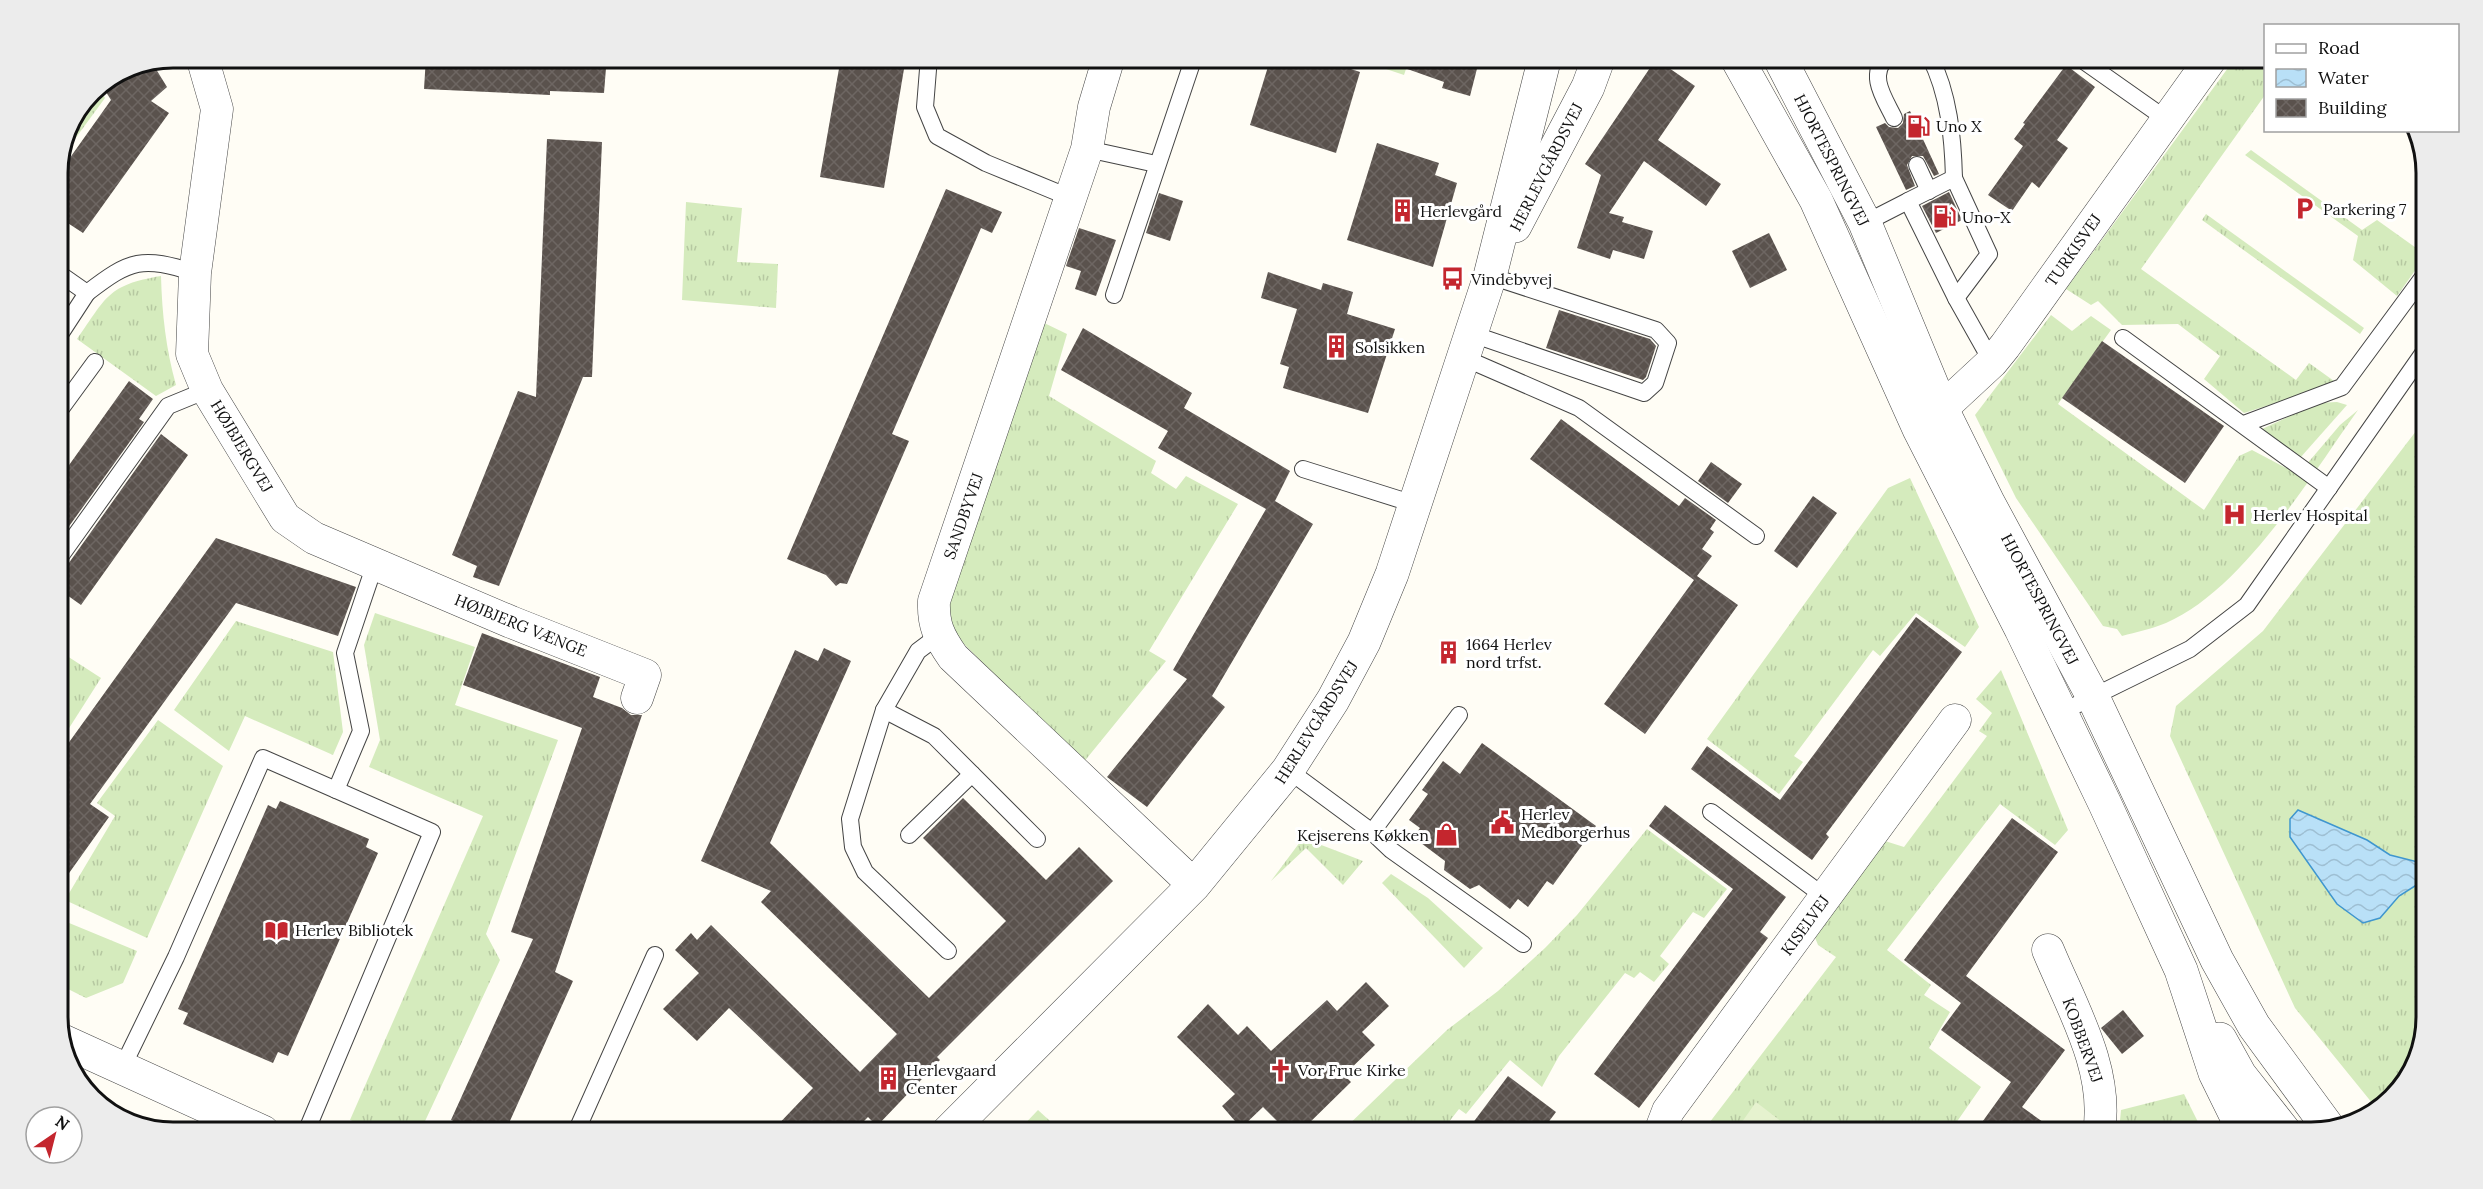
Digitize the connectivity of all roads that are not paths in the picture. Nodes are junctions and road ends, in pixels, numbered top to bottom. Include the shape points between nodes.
1 (205, 68) edge
2 (928, 68) edge
3 (1106, 68) edge
4 (1190, 68) edge
5 (1542, 68) edge
6 (1566, 68) edge
7 (1595, 68) edge
8 (1743, 68) edge
9 (1785, 68) edge
10 (1805, 68) edge
11 (1879, 68) edge
12 (1936, 68) edge
13 (2094, 68) edge
14 (2204, 68) edge
15 (1894, 118) dead end
16 (2166, 119) junction
17 (1087, 149) junction
18 (1156, 164) junction
19 (1917, 165) dead end
20 (1545, 169) junction
21 (1954, 178) junction
22 (1929, 191) junction
23 (1071, 198) junction
24 (1908, 201) junction
25 (1865, 223) junction
26 (195, 273) junction
27 (1490, 276) junction
28 (68, 280) edge
29 (2415, 288) edge
30 (87, 293) junction
31 (1114, 295) dead end
32 (1956, 298) junction
33 (68, 322) edge
34 (2123, 338) dead end
35 (1466, 345) junction
36 (95, 362) dead end
37 (1992, 362) junction
38 (2415, 364) edge
39 (207, 390) junction
40 (68, 399) edge
41 (1931, 419) junction
42 (2244, 424) junction
43 (1303, 469) dead end
44 (2329, 488) junction
45 (1414, 504) junction
46 (1756, 536) dead end
47 (68, 546) edge
48 (375, 564) junction
49 (938, 636) junction
50 (2092, 697) junction
51 (637, 698) dead end
52 (884, 710) junction
53 (2061, 712) junction
54 (1459, 715) dead end
55 (1955, 720) dead end
56 (1288, 770) junction
57 (972, 774) junction
58 (336, 790) junction
59 (1711, 812) dead end
60 (1372, 832) junction
61 (909, 835) dead end
62 (1036, 839) dead end
63 (1194, 885) junction
64 (1825, 897) junction
65 (1522, 944) dead end
66 (2049, 950) dead end
67 (948, 951) dead end
68 (655, 955) dead end
69 (2181, 970) junction
70 (72, 1045) edge
71 (122, 1068) junction
72 (2324, 1121) edge
73 (241, 1122) edge
74 (310, 1122) edge
75 (580, 1122) edge
76 (958, 1122) edge
77 (1664, 1122) edge
78 (2101, 1122) edge
79 (2239, 1122) edge
80 (2276, 1122) edge

1 - 26 street, HØJBJERGVEJ via 217,109
2 - 23 lane via 925,107 937,136 986,163
3 - 17 street, SANDBYVEJ
4 - 18 lane
5 - 27 street, HERLEVGÅRDSVEJ
6 - 20 street
7 - 20 street, HERLEVGÅRDSVEJ
8 - 41 street, HJORTESPRINGVEJ
9 - 25 street, HJORTESPRINGVEJ
10 - 25 street
11 - 15 lane via 1876,78
12 - 21 lane via 1953,134
13 - 16 lane
14 - 16 street, TURKISVEJ
16 - 37 street, TURKISVEJ
17 - 18 lane
17 - 23 street, SANDBYVEJ
18 - 31 lane
19 - 22 lane
20 - 27 street, HERLEVGÅRDSVEJ
21 - 22 lane
21 - 32 lane via 1989,254
22 - 24 lane
23 - 49 street, SANDBYVEJ via 934,601 933,620
24 - 25 lane
24 - 32 lane
25 - 41 street, HJORTESPRINGVEJ
26 - 30 lane via 161,262 138,263 117,270
26 - 39 street, HØJBJERGVEJ via 192,354
27 - 35 street, HERLEVGÅRDSVEJ
27 - 35 lane via 1656,330 1668,343 1655,383 1644,393
28 - 30 lane
29 - 42 lane via 2342,387
30 - 33 lane
32 - 37 lane
34 - 42 lane
35 - 45 street, HERLEVGÅRDSVEJ
35 - 46 lane via 1579,408
36 - 40 lane
37 - 41 street, TURKISVEJ
38 - 44 lane
39 - 47 lane via 168,406
39 - 48 street, HØJBJERGVEJ via 285,518 314,538
41 - 50 street, HJORTESPRINGVEJ via 1988,502
41 - 53 street, HJORTESPRINGVEJ
42 - 44 lane
43 - 45 lane
44 - 50 lane via 2247,605 2190,649
45 - 56 street, HERLEVGÅRDSVEJ via 1392,574 1364,642
48 - 51 street, HØJBJERG VÆNGE via 645,675
48 - 58 lane via 345,653 361,731
49 - 52 lane via 918,651
49 - 63 street, SANDBYVEJ via 953,657
50 - 53 lane
50 - 72 street, HJORTESPRINGVEJ via 2217,960 2254,1026
52 - 57 lane via 934,736
52 - 67 lane via 850,819 853,847 865,872
53 - 69 street, HJORTESPRINGVEJ
54 - 60 lane
55 - 64 street, KISELVEJ
56 - 60 lane
56 - 63 street, HERLEVGÅRDSVEJ
57 - 61 lane
57 - 62 lane
58 - 71 lane via 263,758 176,957
58 - 74 lane via 432,832
59 - 64 lane
60 - 65 lane via 1391,850
63 - 76 street, HERLEVGÅRDSVEJ
64 - 77 street, KISELVEJ
66 - 78 street, KOBBERVEJ via 2099,1074
68 - 75 lane
69 - 79 street, HJORTESPRINGVEJ via 2215,1073
69 - 80 street via 2240,1075
70 - 71 street
71 - 73 street

